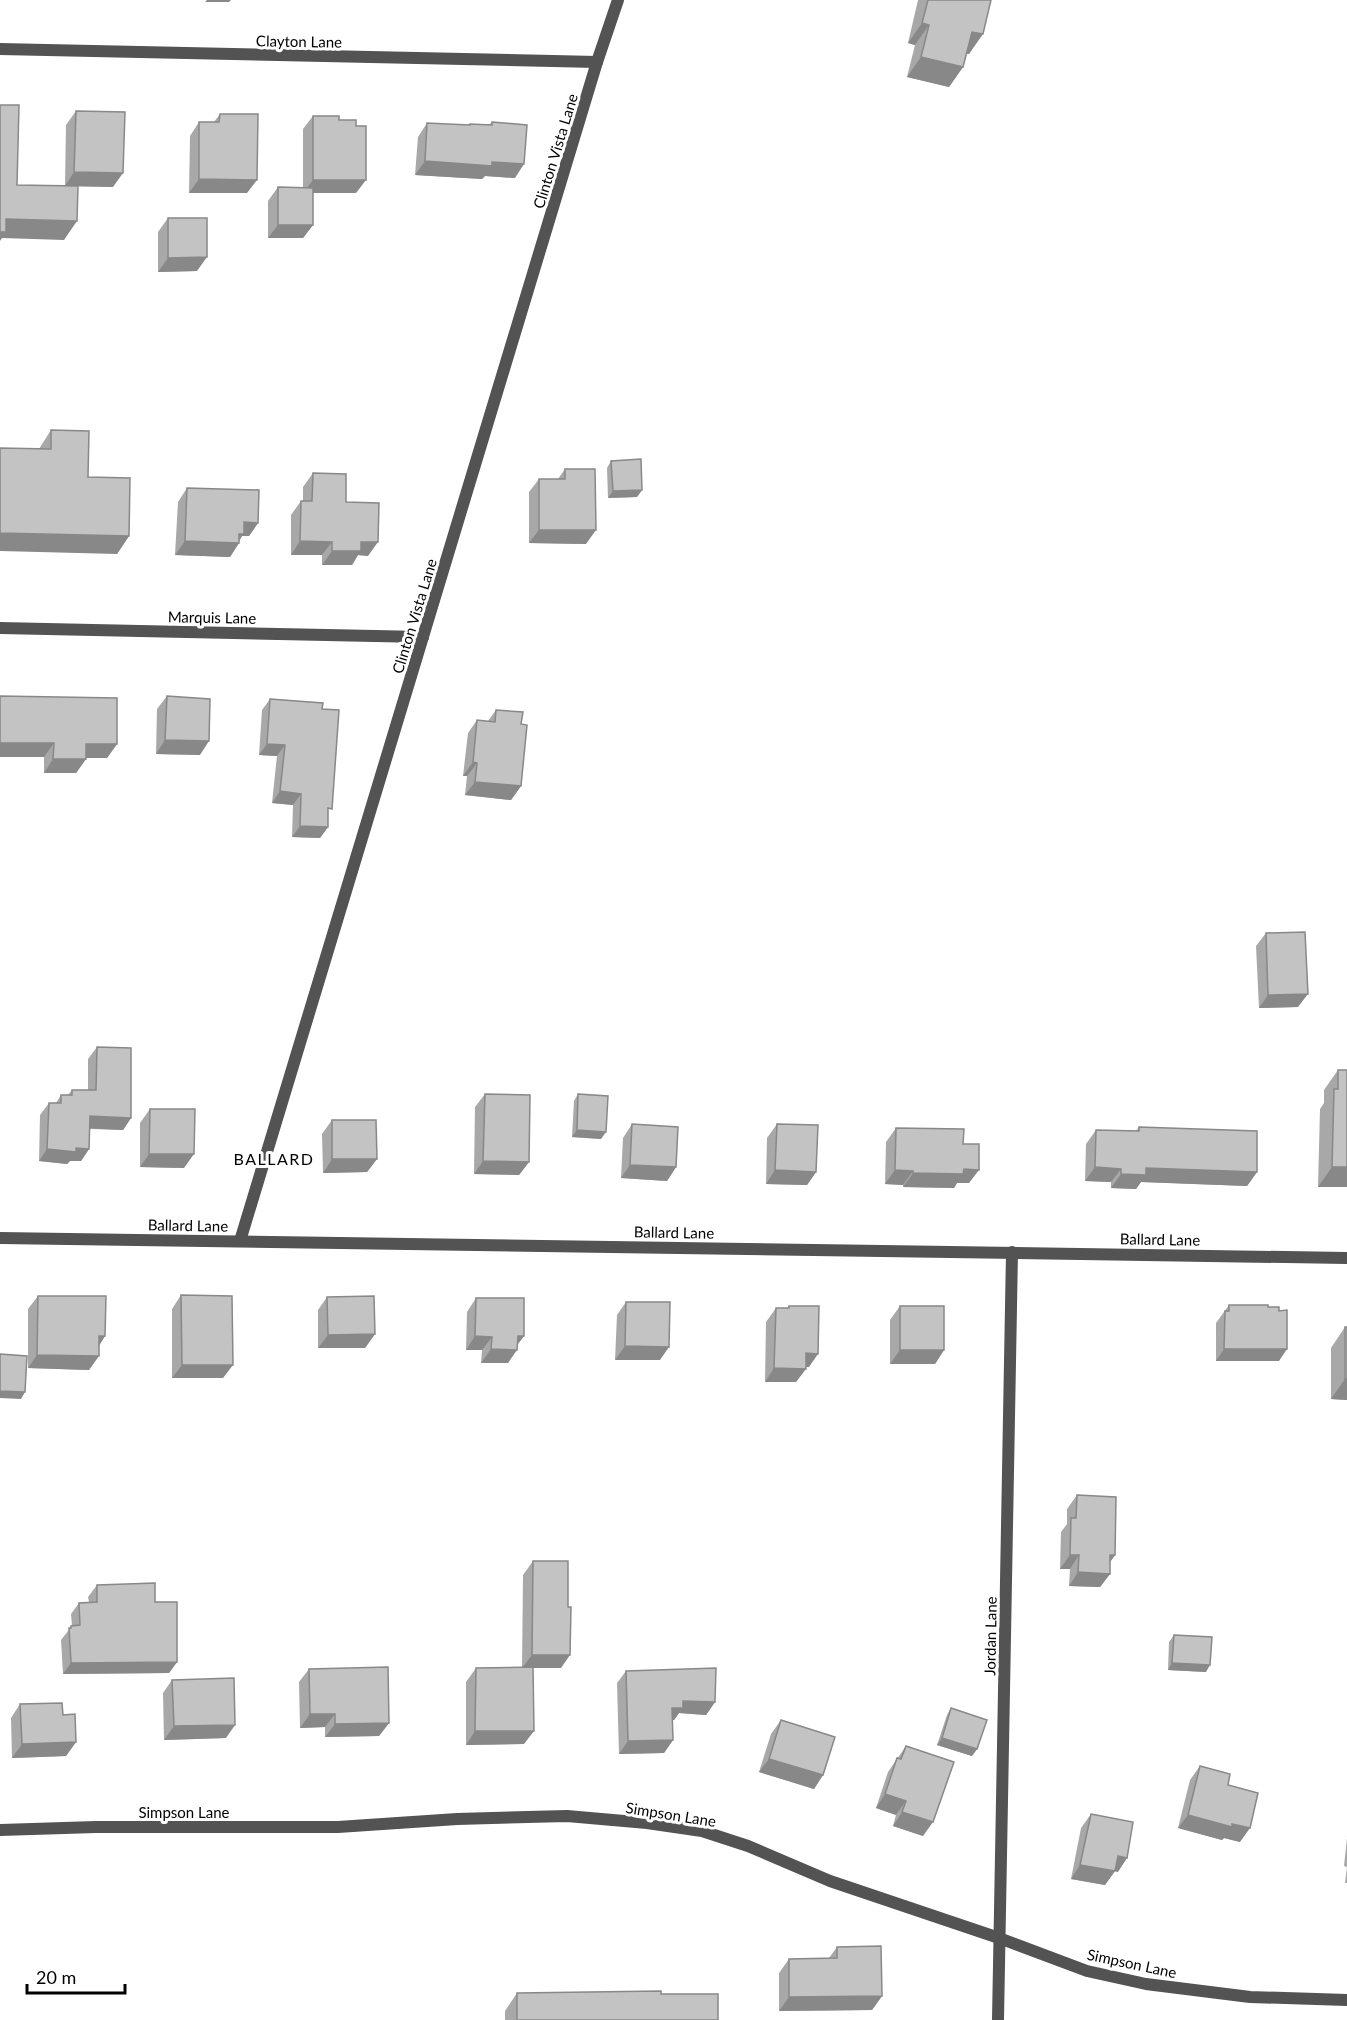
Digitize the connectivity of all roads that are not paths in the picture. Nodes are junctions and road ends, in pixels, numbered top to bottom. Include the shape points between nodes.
1 (618, 0) edge
2 (0, 49) edge
3 (597, 62) junction
4 (0, 628) edge
5 (423, 637) junction
6 (0, 1238) edge
7 (240, 1241) junction
8 (1012, 1252) junction
9 (1347, 1258) edge
10 (0, 1830) edge
11 (999, 1938) junction
12 (1347, 2000) edge
13 (998, 2020) edge

1 - 3 street, Clinton Vista Lane
2 - 3 street, Clayton Lane
3 - 5 street, Clinton Vista Lane
4 - 5 street, Marquis Lane
5 - 7 street, Clinton Vista Lane
6 - 7 street, Ballard Lane
7 - 8 street, Ballard Lane
8 - 9 street, Ballard Lane
8 - 11 street, Jordan Lane
10 - 11 street, Simpson Lane via 338,1827 567,1816 647,1823 702,1831 748,1846 830,1881
11 - 12 street, Simpson Lane via 1087,1971 1146,1984 1250,1997
11 - 13 street, Jordan Lane

